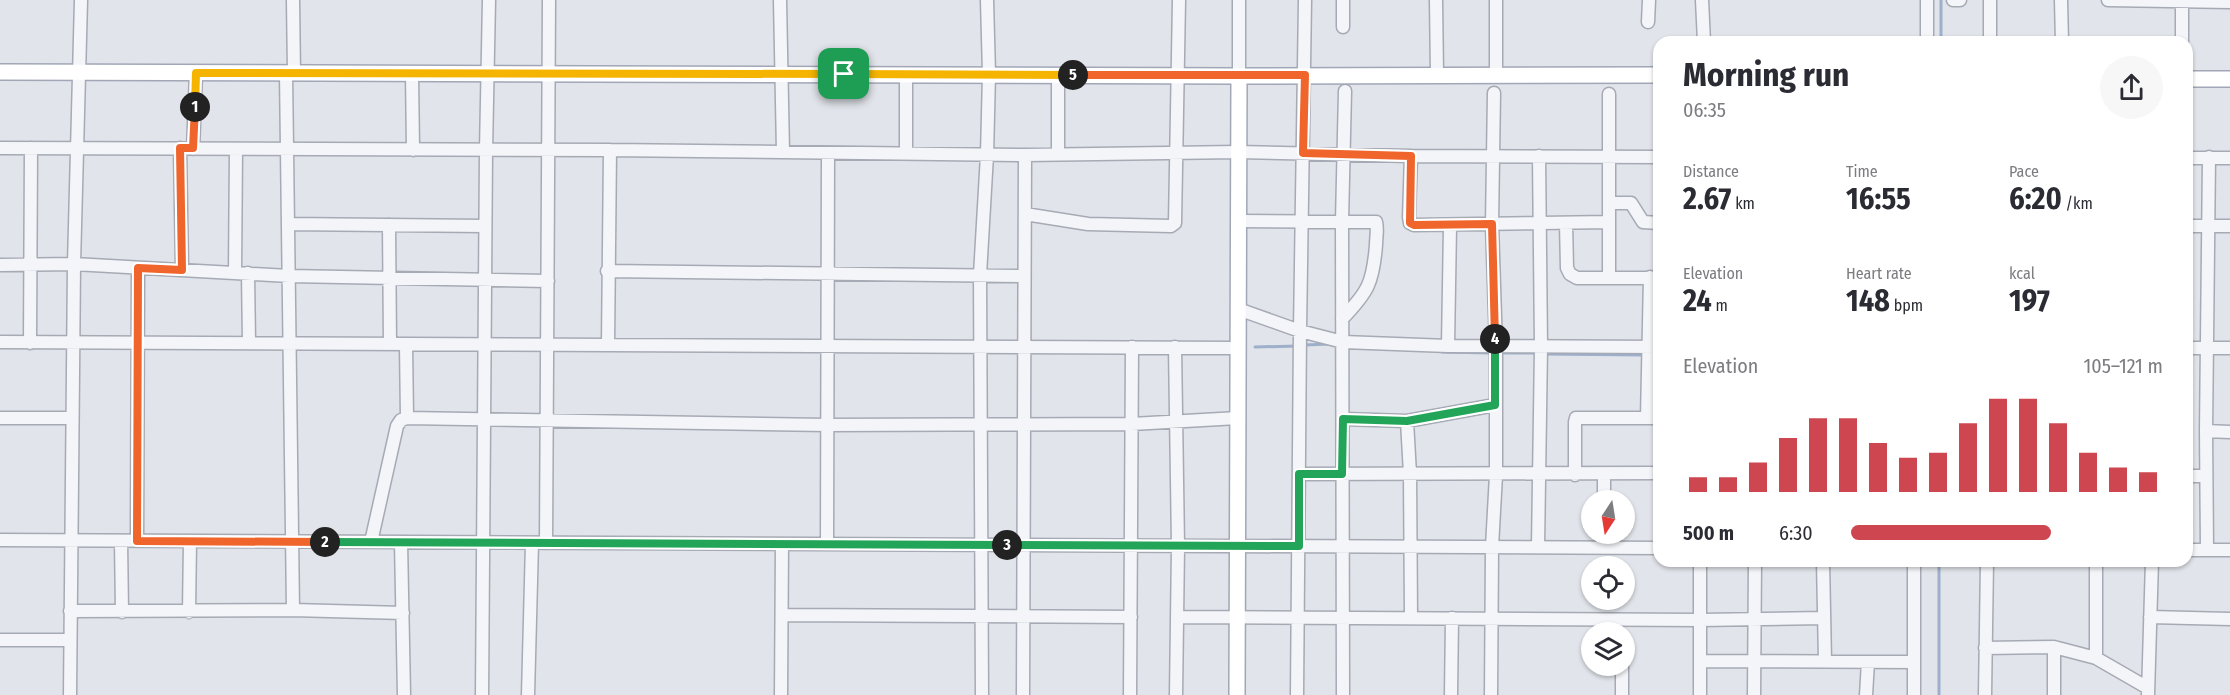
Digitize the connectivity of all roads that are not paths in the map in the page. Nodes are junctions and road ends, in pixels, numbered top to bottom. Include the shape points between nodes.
1 (81, 0) edge
2 (292, 0) edge
3 (489, 0) edge
4 (549, 0) edge
5 (780, 0) edge
6 (987, 0) edge
7 (1179, 0) edge
8 (1239, 0) edge
9 (1305, 0) edge
10 (1342, 0) edge
11 (1436, 0) edge
12 (1496, 0) edge
13 (1649, 0) edge
14 (1702, 0) edge
15 (1927, 0) edge
16 (1953, 0) edge
17 (1960, 0) edge
18 (1990, 0) edge
19 (2061, 0) edge
20 (2108, 0) edge
21 (2182, 1) edge
22 (2230, 2) edge
23 (1648, 22) dead end
24 (1343, 27) dead end
25 (1704, 36) edge
26 (1927, 36) edge
27 (1990, 36) edge
28 (2062, 36) edge
29 (2182, 36) edge
30 (0, 72) edge
31 (77, 72) junction
32 (196, 73) junction
33 (290, 73) junction
34 (412, 73) junction
35 (489, 73) junction
36 (549, 74) junction
37 (781, 74) junction
38 (906, 74) junction
39 (989, 74) junction
40 (1058, 75) junction
41 (1178, 75) junction
42 (1305, 75) junction
43 (1437, 75) junction
44 (1496, 75) junction
45 (1653, 75) edge
46 (1239, 76) junction
47 (2193, 79) edge
48 (2230, 79) edge
49 (1345, 92) dead end
50 (1494, 93) dead end
51 (1609, 94) dead end
52 (0, 148) edge
53 (31, 148) junction
54 (76, 148) junction
55 (180, 148) junction
56 (193, 148) junction
57 (236, 149) junction
58 (286, 150) junction
59 (413, 150) junction
60 (549, 150) junction
61 (610, 150) junction
62 (486, 151) junction
63 (783, 152) junction
64 (1238, 152) junction
65 (828, 153) junction
66 (1177, 153) junction
67 (1303, 153) junction
68 (1343, 153) junction
69 (906, 154) junction
70 (1058, 154) junction
71 (987, 155) junction
72 (1025, 155) junction
73 (1411, 156) junction
74 (1492, 156) junction
75 (1539, 156) junction
76 (1608, 157) junction
77 (1653, 157) edge
78 (2193, 158) edge
79 (2209, 158) junction
80 (2230, 158) edge
81 (1609, 202) junction
82 (1024, 214) junction
83 (1302, 220) junction
84 (1239, 221) junction
85 (1342, 221) junction
86 (1609, 222) junction
87 (1540, 223) junction
88 (1566, 223) junction
89 (1653, 223) edge
90 (288, 224) junction
91 (1492, 224) junction
92 (389, 225) junction
93 (485, 226) junction
94 (1450, 226) junction
95 (2193, 226) edge
96 (2208, 226) junction
97 (2230, 226) edge
98 (31, 264) junction
99 (74, 264) junction
100 (0, 265) edge
101 (138, 268) junction
102 (182, 270) junction
103 (607, 271) junction
104 (242, 273) junction
105 (828, 274) junction
106 (980, 275) junction
107 (288, 276) junction
108 (1024, 276) junction
109 (389, 277) junction
110 (1609, 277) junction
111 (1653, 277) edge
112 (486, 279) junction
113 (548, 281) junction
114 (1239, 309) junction
115 (1342, 319) junction
116 (1300, 331) junction
117 (0, 342) edge
118 (1343, 342) junction
119 (30, 343) junction
120 (74, 343) junction
121 (138, 343) junction
122 (249, 343) junction
123 (290, 344) junction
124 (390, 344) junction
125 (406, 345) junction
126 (485, 345) junction
127 (548, 345) junction
128 (608, 345) junction
129 (828, 346) junction
130 (1448, 346) junction
131 (981, 347) junction
132 (1024, 347) junction
133 (1132, 347) junction
134 (1175, 347) junction
135 (1496, 347) junction
136 (1541, 347) junction
137 (1653, 347) edge
138 (1238, 348) junction
139 (2193, 348) edge
140 (2207, 348) junction
141 (2230, 348) edge
142 (1495, 405) junction
143 (0, 418) edge
144 (72, 418) junction
145 (406, 418) junction
146 (1238, 418) junction
147 (1653, 418) edge
148 (485, 419) junction
149 (1343, 419) junction
150 (547, 420) junction
151 (1407, 421) junction
152 (1175, 423) junction
153 (1024, 424) junction
154 (1132, 424) junction
155 (827, 425) junction
156 (980, 425) junction
157 (2206, 431) junction
158 (2230, 432) edge
159 (1653, 473) edge
160 (1299, 474) junction
161 (1342, 474) junction
162 (1410, 474) junction
163 (1604, 474) junction
164 (1496, 475) junction
165 (1538, 475) junction
166 (1575, 475) junction
167 (2193, 476) edge
168 (2206, 476) junction
169 (1604, 490) edge
170 (0, 540) edge
171 (71, 541) junction
172 (121, 541) junction
173 (137, 541) junction
174 (190, 541) junction
175 (293, 542) junction
176 (371, 542) junction
177 (401, 542) junction
178 (483, 543) junction
179 (532, 543) junction
180 (546, 543) junction
181 (782, 544) junction
182 (827, 544) junction
183 (1604, 544) edge
184 (981, 545) junction
185 (1024, 545) junction
186 (1131, 546) junction
187 (1178, 546) junction
188 (1238, 546) junction
189 (1299, 546) junction
190 (1342, 546) junction
191 (1410, 547) junction
192 (1492, 547) junction
193 (1538, 547) junction
194 (1604, 548) junction
195 (1653, 548) edge
196 (2207, 549) junction
197 (2193, 550) edge
198 (2230, 550) edge
199 (1700, 567) edge
200 (1755, 567) edge
201 (1823, 567) edge
202 (1914, 567) edge
203 (1987, 567) edge
204 (2096, 567) edge
205 (2152, 567) edge
206 (293, 610) junction
207 (70, 611) junction
208 (122, 612) junction
209 (189, 612) junction
210 (403, 614) junction
211 (782, 615) junction
212 (981, 616) junction
213 (1024, 616) junction
214 (1131, 616) junction
215 (1177, 617) junction
216 (1237, 617) junction
217 (1298, 617) junction
218 (2150, 617) junction
219 (1342, 618) junction
220 (1411, 618) junction
221 (1452, 618) junction
222 (1492, 618) junction
223 (1824, 618) junction
224 (1622, 619) joint
225 (1755, 619) junction
226 (2230, 619) edge
227 (1700, 620) junction
228 (0, 640) edge
229 (70, 640) junction
230 (2054, 646) junction
231 (1985, 648) junction
232 (2096, 658) junction
233 (1700, 661) junction
234 (1755, 661) junction
235 (1825, 661) junction
236 (1868, 662) junction
237 (1914, 662) junction
238 (1622, 676) edge
239 (2148, 692) edge
240 (70, 695) edge
241 (404, 695) edge
242 (482, 695) edge
243 (528, 695) edge
244 (781, 695) edge
245 (982, 695) edge
246 (1023, 695) edge
247 (1130, 695) edge
248 (1176, 695) edge
249 (1237, 695) edge
250 (1298, 695) edge
251 (1343, 695) edge
252 (1451, 695) edge
253 (1491, 695) edge
254 (1622, 695) edge
255 (1700, 695) edge
256 (1754, 695) edge
257 (1866, 695) edge
258 (1914, 695) edge
259 (1984, 695) edge
260 (2054, 695) edge

1 - 31 street
2 - 33 street
3 - 35 street
4 - 36 street
5 - 37 street
6 - 39 street
7 - 41 street
8 - 46 street
9 - 42 street
10 - 24 street
11 - 43 street
12 - 44 street
13 - 23 street
14 - 25 street
15 - 26 street
16 - 17 street
18 - 27 street
19 - 28 street
20 - 21 street
21 - 22 street
21 - 29 street
30 - 31 main road
31 - 32 main road
31 - 54 street
32 - 33 main road
32 - 56 street
33 - 34 main road
33 - 58 street
34 - 35 main road
34 - 59 street
35 - 36 main road
35 - 62 street
36 - 37 main road
36 - 60 street
37 - 38 main road
37 - 63 street
38 - 39 main road
38 - 69 street
39 - 40 main road
39 - 71 street
40 - 41 main road
40 - 70 street
41 - 46 main road
41 - 66 street
42 - 43 main road
42 - 46 main road
42 - 67 street
43 - 44 main road
44 - 45 main road
46 - 64 main road
47 - 48 main road
49 - 68 street
50 - 74 street
51 - 76 street
52 - 53 street
53 - 54 street
53 - 98 street
54 - 55 street
54 - 99 street
55 - 56 street
55 - 102 street
56 - 57 street
57 - 58 street
57 - 104 street
58 - 59 street
58 - 90 street
59 - 62 street
60 - 61 street
60 - 62 street
60 - 113 street
61 - 63 street
61 - 103 street
62 - 93 street
63 - 65 street
64 - 66 street
64 - 67 street
64 - 84 main road
65 - 69 street
65 - 105 street
66 - 70 street
66 - 82 street via 1176,218 1171,226 1088,224
67 - 68 street
67 - 83 street
68 - 73 street
68 - 85 street
69 - 71 street
70 - 72 street
71 - 72 street
71 - 106 street
72 - 82 street
73 - 74 street
73 - 94 street via 1410,223
74 - 75 street
74 - 91 street
75 - 76 street
75 - 87 street
76 - 77 street
76 - 81 street
78 - 79 street
79 - 80 street
79 - 96 street
81 - 86 street
81 - 89 street via 1631,203 1643,222
82 - 108 street
83 - 84 street
83 - 85 street
83 - 116 street
84 - 114 main road
85 - 115 street
85 - 115 street via 1370,221 1377,226 1371,284
86 - 88 street
86 - 110 street
87 - 88 street
87 - 91 street
87 - 136 street
88 - 110 street via 1570,274 1576,278
90 - 92 street
90 - 107 street
91 - 94 street
91 - 135 street
92 - 93 street
92 - 109 street
93 - 112 street
94 - 130 street
95 - 96 street
96 - 97 street
96 - 140 street
98 - 99 street
98 - 100 street
98 - 119 street
99 - 101 street
99 - 120 street
101 - 102 street
101 - 121 street
102 - 104 street
103 - 105 street
103 - 128 street
104 - 107 street
104 - 122 street
105 - 106 street
105 - 129 street
106 - 108 street
106 - 131 street
107 - 109 street
107 - 123 street
108 - 132 street
109 - 112 street
109 - 124 street
110 - 111 street
112 - 113 street
112 - 126 street
113 - 127 street
114 - 116 street
114 - 138 main road
115 - 118 street
116 - 118 street
116 - 160 street
117 - 119 street
118 - 130 street
118 - 149 street
119 - 120 street
120 - 121 street
120 - 144 street
121 - 122 street
121 - 173 street
122 - 123 street
123 - 124 street
123 - 175 street
124 - 125 street
125 - 126 street
125 - 145 street
126 - 127 street
126 - 148 street
127 - 128 street
127 - 150 street
128 - 129 street
129 - 131 street
129 - 155 street
130 - 135 street
131 - 132 street
131 - 156 street
132 - 133 street
132 - 153 street
133 - 134 street
133 - 154 street
134 - 138 street
134 - 152 street
135 - 136 street
135 - 142 street
136 - 137 street
136 - 165 street
137 - 147 street
138 - 146 main road
139 - 140 street
140 - 141 street
140 - 157 street
142 - 151 street
142 - 164 street
143 - 144 street
144 - 171 street
145 - 148 street
145 - 176 street via 397,426
146 - 152 street
146 - 188 main road
147 - 166 street via 1576,418
148 - 150 street
148 - 178 street
149 - 151 street
149 - 161 street
150 - 155 street
150 - 180 street
151 - 162 street
152 - 154 street
152 - 187 street
153 - 154 street
153 - 156 street
153 - 185 street
154 - 186 street
155 - 156 street
155 - 182 street
156 - 184 street
157 - 158 street
157 - 168 street
159 - 163 street
160 - 161 street
160 - 189 street
161 - 162 street
161 - 190 street
162 - 164 street
162 - 191 street
163 - 166 street
163 - 169 street
164 - 165 street
164 - 192 street
165 - 166 street
165 - 193 street
167 - 168 street
168 - 196 street
170 - 171 street
171 - 172 street
171 - 207 street
172 - 173 street
172 - 208 street
173 - 174 street
174 - 175 street
174 - 209 street
175 - 176 street
175 - 206 street
176 - 177 street
177 - 178 street
177 - 210 street
178 - 179 street
178 - 242 street
179 - 180 street
179 - 243 street
180 - 181 street
181 - 182 street
181 - 211 street
182 - 184 street
183 - 194 street
184 - 185 street
184 - 212 street
185 - 186 street
185 - 213 street
186 - 187 street
186 - 214 street
187 - 188 street
187 - 215 street
188 - 189 street
188 - 216 main road
189 - 190 street
189 - 217 street
190 - 191 street
190 - 219 street
191 - 192 street
191 - 220 street
192 - 193 street
192 - 222 street
193 - 194 street
194 - 195 street
196 - 197 street
196 - 198 street
199 - 227 street
200 - 225 street
201 - 223 street
202 - 237 street
203 - 231 street
204 - 232 street
205 - 218 street
206 - 209 street
206 - 210 street
207 - 208 street
207 - 229 street
208 - 209 street
210 - 241 street
211 - 212 street
211 - 244 street
212 - 213 street
212 - 245 street
213 - 214 street
213 - 246 street
214 - 247 street
215 - 216 street
215 - 248 street
216 - 217 street
216 - 249 main road
217 - 219 street
217 - 250 street
218 - 226 street
218 - 239 street
219 - 220 street
219 - 251 street
220 - 221 street
221 - 222 street
221 - 252 street
222 - 224 street
222 - 253 street
223 - 225 street
223 - 235 street
224 - 227 street
225 - 227 street
225 - 234 street
227 - 233 street
228 - 229 street
229 - 240 street
230 - 231 street
230 - 232 street
230 - 260 street
231 - 259 street
232 - 239 street
233 - 234 street
233 - 255 street
234 - 235 street
234 - 256 street
235 - 236 street
236 - 237 street
236 - 257 street
237 - 258 street
238 - 254 street

